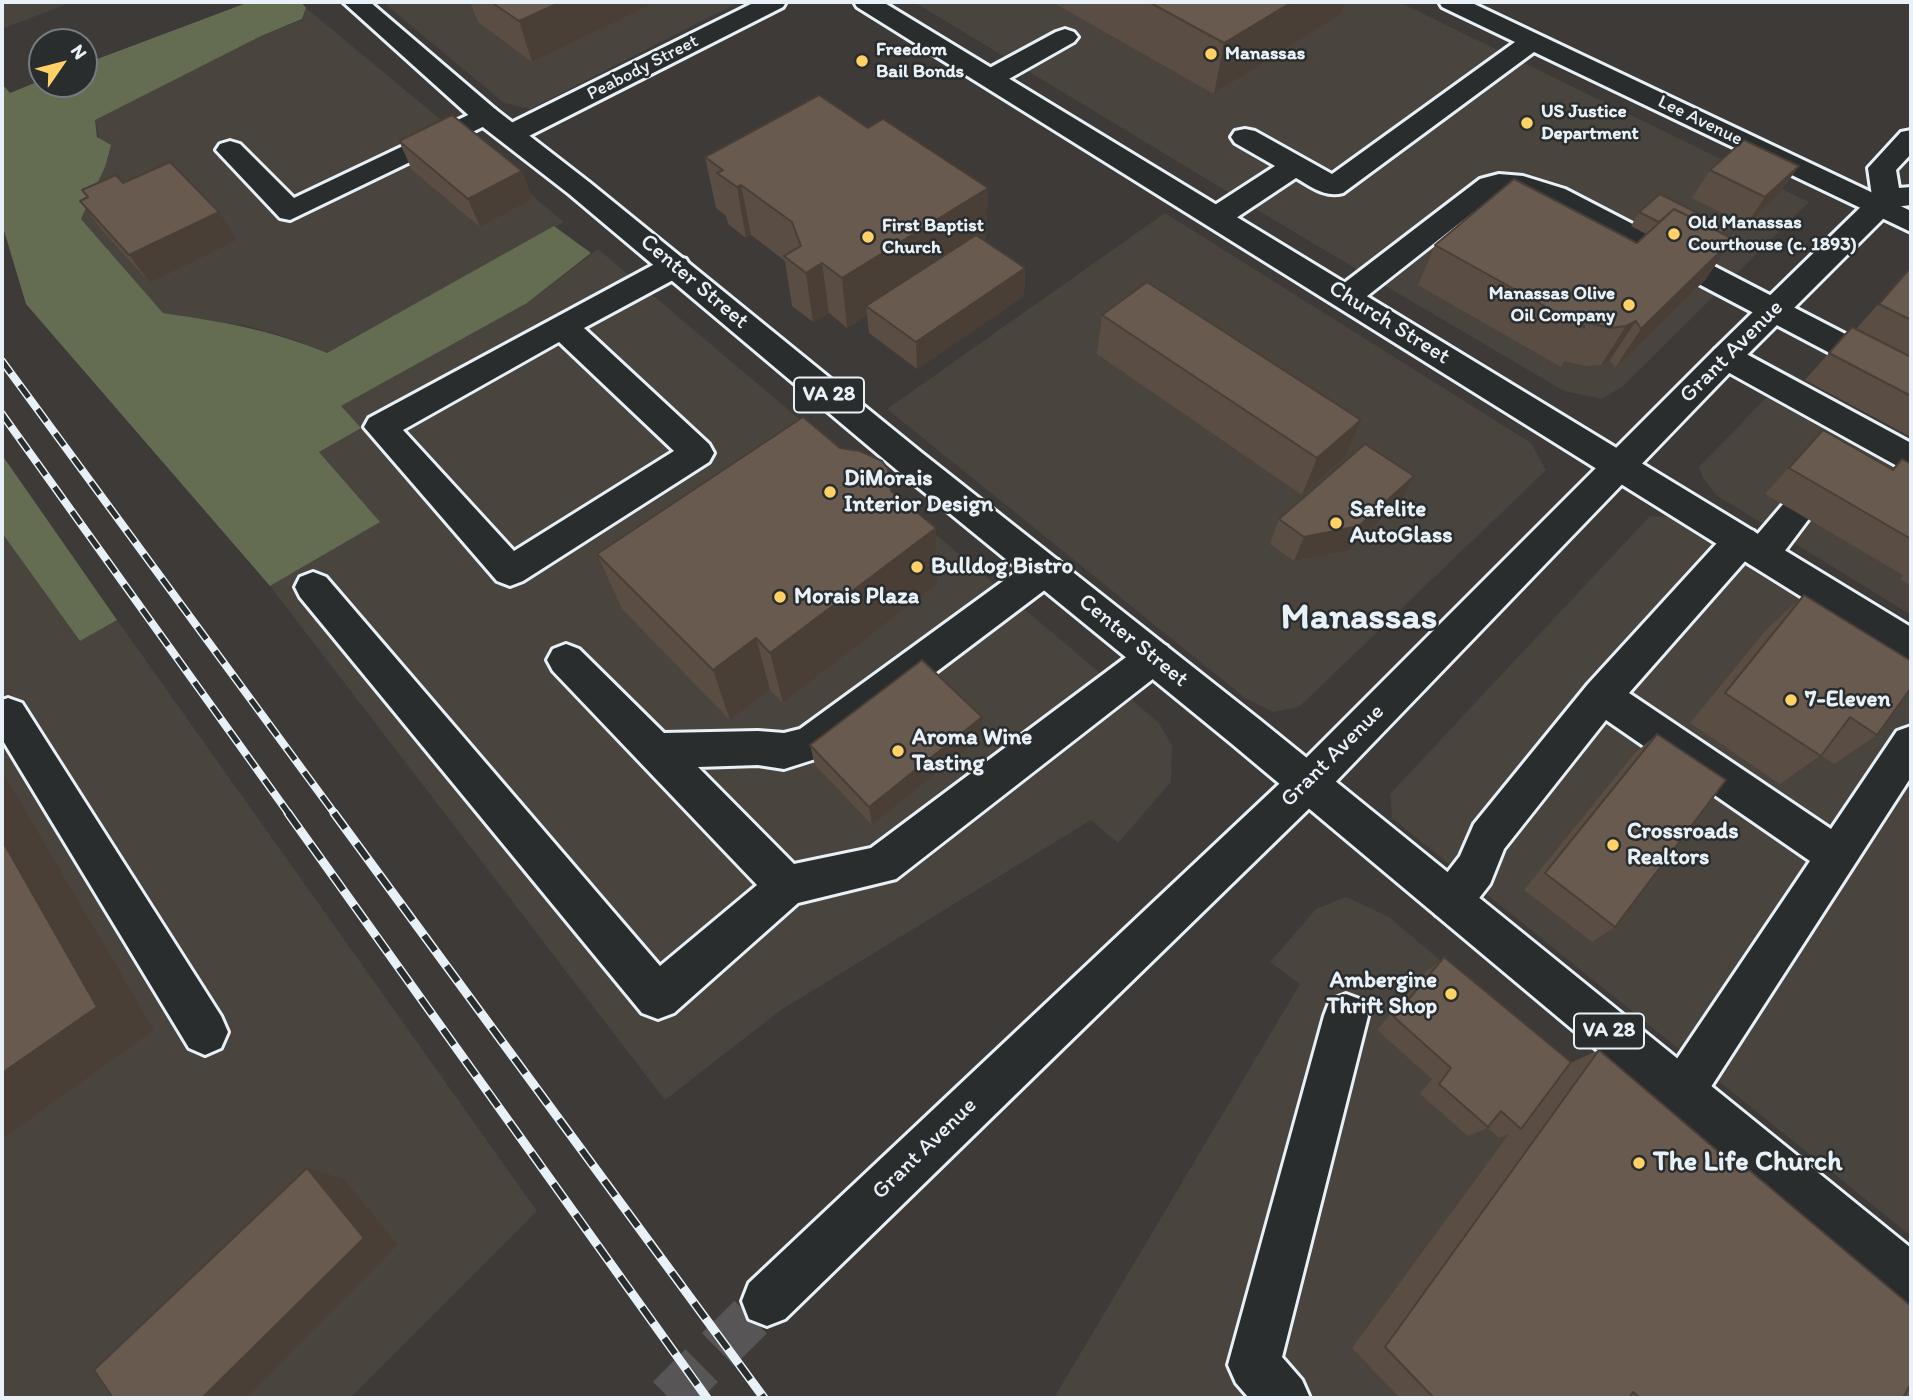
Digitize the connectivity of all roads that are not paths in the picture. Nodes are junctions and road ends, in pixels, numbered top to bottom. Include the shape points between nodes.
1 (355, 2) edge
2 (774, 2) edge
3 (866, 2) edge
4 (1451, 2) edge
5 (1065, 37) dead end
6 (1533, 41) junction
7 (991, 78) junction
8 (485, 115) junction
9 (511, 134) junction
10 (1245, 137) dead end
11 (1911, 138) edge
12 (230, 150) dead end
13 (1295, 166) junction
14 (1892, 201) edge
15 (1217, 218) junction
16 (1911, 223) edge
17 (675, 266) junction
18 (1346, 297) junction
19 (1773, 310) junction
20 (562, 326) junction
21 (1726, 357) junction
22 (1911, 383) edge
23 (1911, 458) edge
24 (1620, 466) junction
25 (1797, 512) dead end
26 (1752, 547) junction
27 (1045, 570) junction
28 (313, 587) dead end
29 (1911, 646) edge
30 (1154, 657) junction
31 (566, 660) dead end
32 (1602, 696) junction
33 (2, 719) edge
34 (1911, 743) edge
35 (657, 751) junction
36 (1307, 783) junction
37 (1838, 856) junction
38 (787, 886) junction
39 (1451, 901) junction
40 (1346, 1016) dead end
41 (205, 1032) dead end
42 (1682, 1091) junction
43 (1909, 1273) edge
44 (767, 1301) tunnel mouth
45 (1283, 1398) edge

1 - 8 main road, Center Street / VA 28
2 - 9 main road, Peabody Street
3 - 7 main road, Church Street
4 - 6 main road, Lee Avenue
5 - 7 main road
6 - 13 main road via 1333,187
6 - 14 main road, Lee Avenue
7 - 15 main road, Church Street
8 - 9 main road, Center Street / VA 28
8 - 12 main road via 290,211
9 - 17 main road, Center Street / VA 28
10 - 13 main road
11 - 14 main road via 1882,169
13 - 15 main road
14 - 16 main road, Lee Avenue
14 - 19 main road, Grant Avenue
15 - 18 main road, Church Street
17 - 20 main road
17 - 27 main road, Center Street / VA 28
18 - 19 main road via 1490,185 1503,182 1539,189
18 - 24 main road, Church Street
19 - 21 main road, Grant Avenue
19 - 22 main road
20 - 20 main road via 697,453 510,571 381,427
21 - 23 main road via 1854,442
21 - 24 main road, Grant Avenue
24 - 26 main road, Church Street
24 - 36 main road, Grant Avenue
25 - 26 main road
26 - 29 main road, Church Street
26 - 32 main road
27 - 30 main road, Center Street / VA 28
27 - 35 main road via 811,744 784,751
28 - 38 main road via 658,997
30 - 36 main road, Center Street / VA 28
30 - 38 main road via 881,865
31 - 35 main road
32 - 37 main road
32 - 39 main road via 1489,836 1475,870
33 - 41 main road via 8,715
34 - 37 main road
35 - 38 main road
36 - 39 main road, Center Street / VA 28
36 - 44 main road, Grant Avenue
37 - 42 main road
39 - 42 main road, Center Street / VA 28
40 - 45 main road via 1254,1365
42 - 43 main road, Center Street / VA 28

